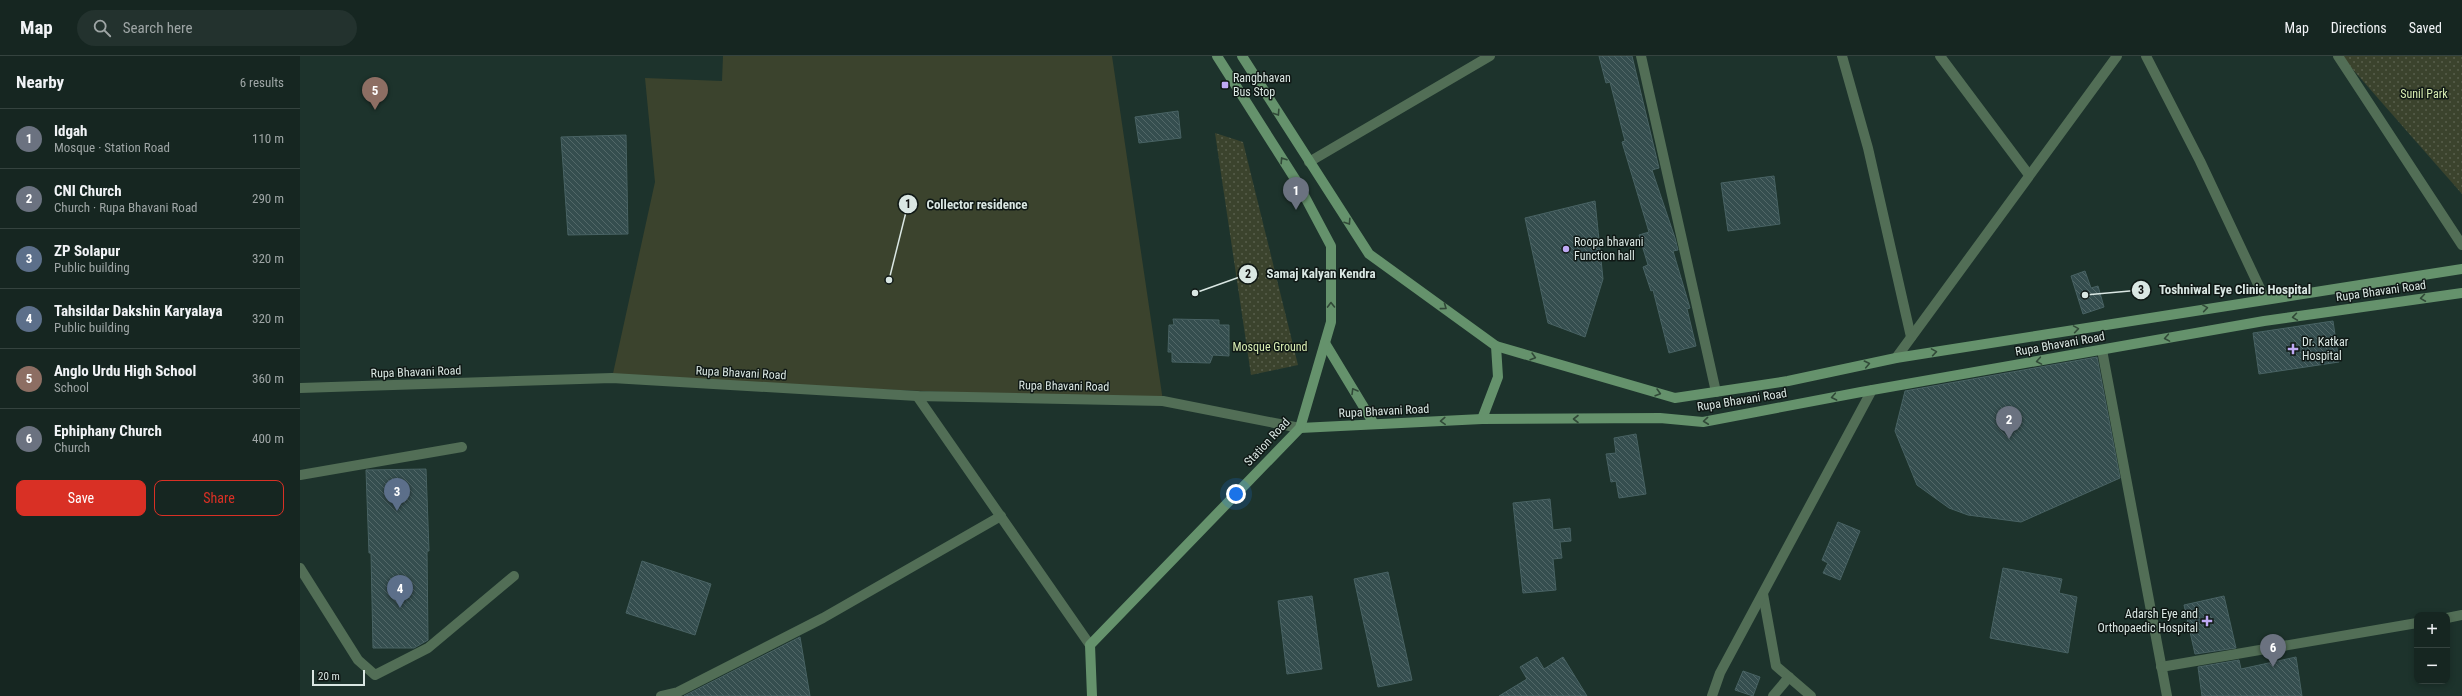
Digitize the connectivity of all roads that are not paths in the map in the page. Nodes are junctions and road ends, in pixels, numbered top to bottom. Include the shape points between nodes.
1 (1217, 56) edge
2 (1242, 56) edge
3 (1490, 56) edge
4 (1641, 56) edge
5 (1842, 56) edge
6 (1940, 56) edge
7 (2117, 56) edge
8 (2146, 56) edge
9 (2338, 56) edge
10 (1309, 162) junction
11 (2029, 175) junction
12 (2462, 245) edge
13 (2462, 269) edge
14 (2462, 293) edge
15 (2265, 299) junction
16 (1911, 337) junction
17 (1325, 343) junction
18 (1496, 346) junction
19 (2102, 350) junction
20 (1896, 358) junction
21 (300, 388) edge
22 (1872, 390) junction
23 (1716, 392) junction
24 (917, 396) junction
25 (1482, 419) junction
26 (1374, 424) junction
27 (1300, 428) junction
28 (462, 447) dead end
29 (300, 475) edge
30 (1001, 516) junction
31 (300, 568) edge
32 (514, 576) dead end
33 (1763, 594) junction
34 (2462, 615) edge
35 (2450, 617) edge
36 (2414, 624) edge
37 (1090, 645) junction
38 (2161, 667) junction
39 (1789, 677) junction
40 (678, 694) edge
41 (661, 696) edge
42 (1092, 696) edge
43 (1712, 696) edge
44 (1773, 696) edge
45 (1811, 696) edge
46 (2167, 696) edge

17 -> 1 main road, Station Road via 1332,322 1331,246 1297,182
2 -> 10 main road
3 - 10 street
4 - 23 street
5 - 16 street via 1868,148
6 - 11 street
7 - 11 street
8 - 15 street via 2200,161
9 - 12 street
10 -> 18 main road via 1368,254
11 - 16 street
13 - 15 main road
14 -> 19 main road, Rupa Bhavani Road via 2264,321
20 -> 15 main road
16 - 20 street
26 -> 17 main road
17 - 27 main road, Station Road
18 -> 23 main road via 1675,398
18 - 25 main road via 1498,377
19 -> 22 main road, Rupa Bhavani Road
19 - 38 street
23 -> 20 main road via 1788,381
21 - 24 street, Rupa Bhavani Road via 612,378
22 -> 25 main road, Rupa Bhavani Road via 1703,422 1660,418
22 - 33 street
24 - 27 street, Rupa Bhavani Road via 1163,401
24 - 30 street
25 -> 26 main road, Rupa Bhavani Road
26 - 27 main road, Rupa Bhavani Road
27 - 37 main road, Station Road
28 - 29 street
30 - 37 street
30 - 40 street via 823,618
31 - 32 street via 358,660 375,675 428,648
33 - 39 street via 1776,666
33 - 43 street via 1720,673
34 - 35 street
36 - 38 street
37 - 42 main road
38 - 46 street
39 - 44 street
39 - 45 street
40 - 41 street

